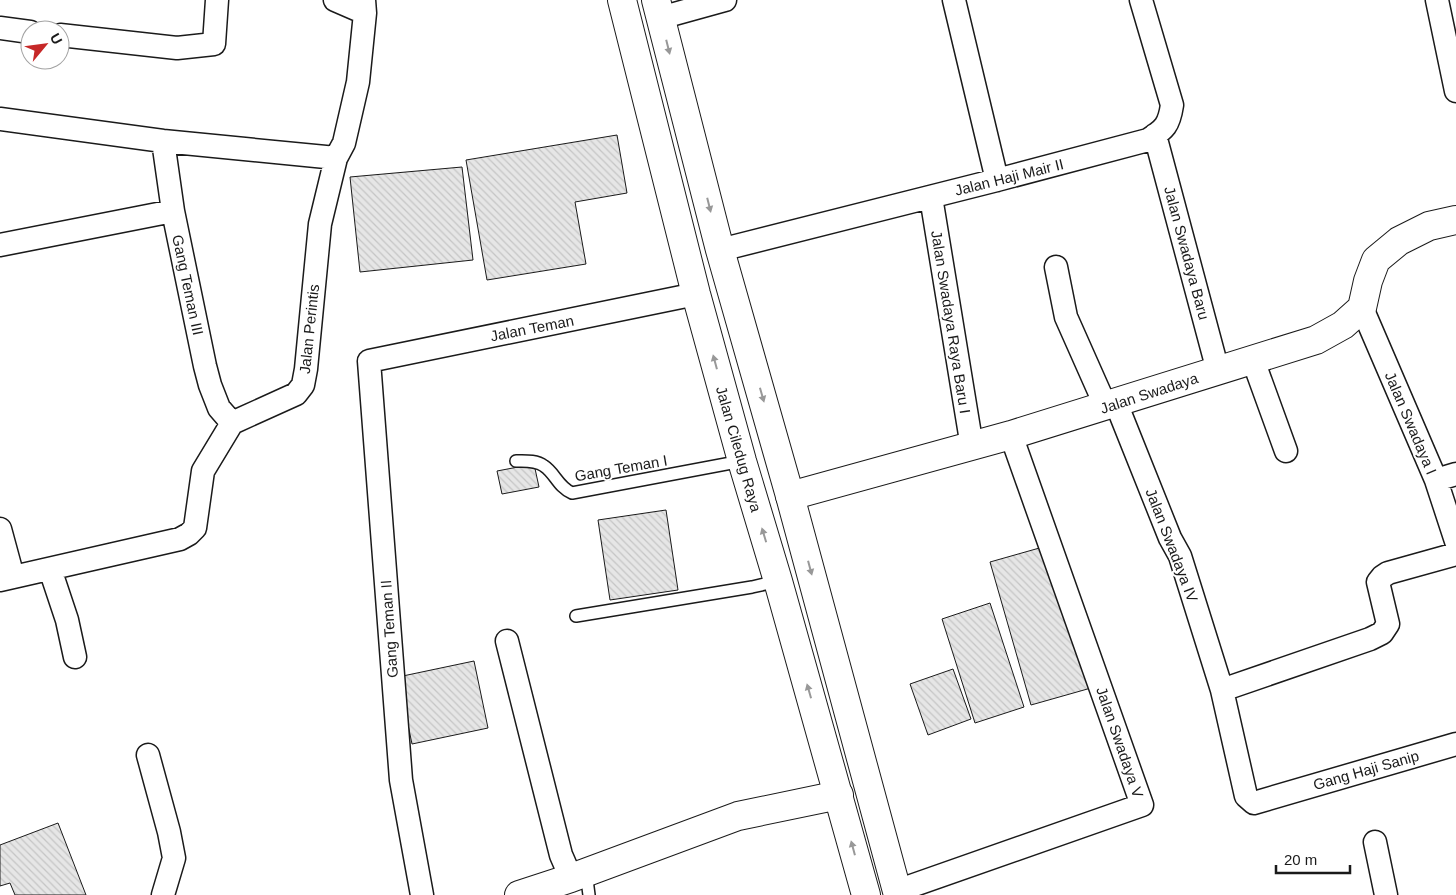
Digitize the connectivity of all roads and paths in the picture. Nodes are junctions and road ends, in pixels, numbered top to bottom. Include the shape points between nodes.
1 (217, 0) edge
2 (334, 0) edge
3 (725, 0) edge
4 (954, 0) edge
5 (1141, 0) edge
6 (1437, 0) edge
7 (365, 7) edge
8 (658, 9) edge
9 (624, 12) edge
10 (0, 28) edge
11 (20, 31) edge
12 (70, 36) edge
13 (1456, 91) edge
14 (0, 119) edge
15 (1156, 135) junction
16 (164, 141) junction
17 (336, 158) junction
18 (997, 180) junction
19 (931, 197) junction
20 (173, 211) junction
21 (1456, 220) edge
22 (0, 245) edge
23 (720, 250) junction
24 (1056, 267) dead end
25 (696, 294) junction
26 (1362, 308) junction
27 (1253, 360) junction
28 (369, 361) joint
29 (1218, 371) junction
30 (1111, 405) junction
31 (232, 423) junction
32 (1012, 435) junction
33 (972, 446) junction
34 (1286, 451) dead end
35 (516, 461) dead end
36 (742, 461) junction
37 (1446, 477) edge
38 (790, 496) junction
39 (0, 529) edge
40 (1456, 541) edge
41 (1456, 554) edge
42 (50, 569) junction
43 (7, 578) edge
44 (778, 581) junction
45 (576, 616) dead end
46 (507, 641) dead end
47 (75, 657) dead end
48 (1222, 690) junction
49 (1456, 744) edge
50 (148, 755) dead end
51 (839, 795) junction
52 (1276, 796) joint
53 (1375, 842) dead end
54 (582, 882) edge
55 (898, 893) edge
56 (163, 895) edge
57 (422, 895) edge
58 (519, 895) edge
59 (866, 895) edge
60 (1386, 895) edge

1 - 12 street via 214,44 177,48
2 - 7 street
3 - 8 street
4 - 18 street
5 - 15 street via 1172,105 1166,127
6 - 13 street
7 - 17 street, Jalan Perintis via 358,82 344,143
8 - 9 main road
8 -> 23 main road
9 - 25 main road, Jalan Ciledug Raya
10 - 11 street
14 - 16 street
15 - 18 street, Jalan Haji Mair II via 1148,140
15 - 29 street, Jalan Swadaya Baru
16 - 17 street
16 - 20 street, Gang Teman III
17 - 31 street, Jalan Perintis via 320,224 303,385 296,394
18 - 19 street, Jalan Haji Mair II
19 - 23 street, Jalan Haji Mair II
19 - 33 street, Jalan Swadaya Raya Baru I
20 - 22 street
20 - 31 street, Gang Teman III via 210,385 219,408
21 - 26 main road via 1429,226 1399,241 1376,260
23 -> 38 main road
24 - 30 street, Jalan Swadaya IV via 1066,317
25 - 28 street, Jalan Teman
36 -> 25 main road, Jalan Ciledug Raya
26 - 27 main road, Jalan Swadaya via 1343,325 1316,340
26 - 37 street, Jalan Swadaya I
27 - 29 main road, Jalan Swadaya
27 - 34 street
28 - 57 street, Gang Teman II via 401,780
29 - 30 main road, Jalan Swadaya
30 - 32 main road, Jalan Swadaya
30 - 48 street, Jalan Swadaya IV via 1180,556
31 - 42 street via 203,471 194,528 189,534 180,539
32 - 33 main road, Jalan Swadaya
32 - 55 street, Jalan Swadaya V via 1142,805
33 - 38 main road, Jalan Swadaya
35 - 36 lane, Gang Teman I via 532,461 544,466 564,490 572,493
44 -> 36 main road, Jalan Ciledug Raya
37 - 40 street, Jalan Swadaya I
38 -> 55 main road
39 - 43 street
41 - 48 street via 1382,577 1378,582 1388,624 1382,633
42 - 43 street
42 - 47 street
44 - 45 lane
51 -> 44 main road, Jalan Ciledug Raya
46 - 54 street via 561,855
48 - 52 street, Jalan Swadaya IV via 1246,796 1254,803
49 - 52 street, Gang Haji Sanip
50 - 56 street via 174,858
51 - 54 main road via 738,816
59 -> 51 main road, Jalan Ciledug Raya
53 - 60 street
54 - 58 main road

